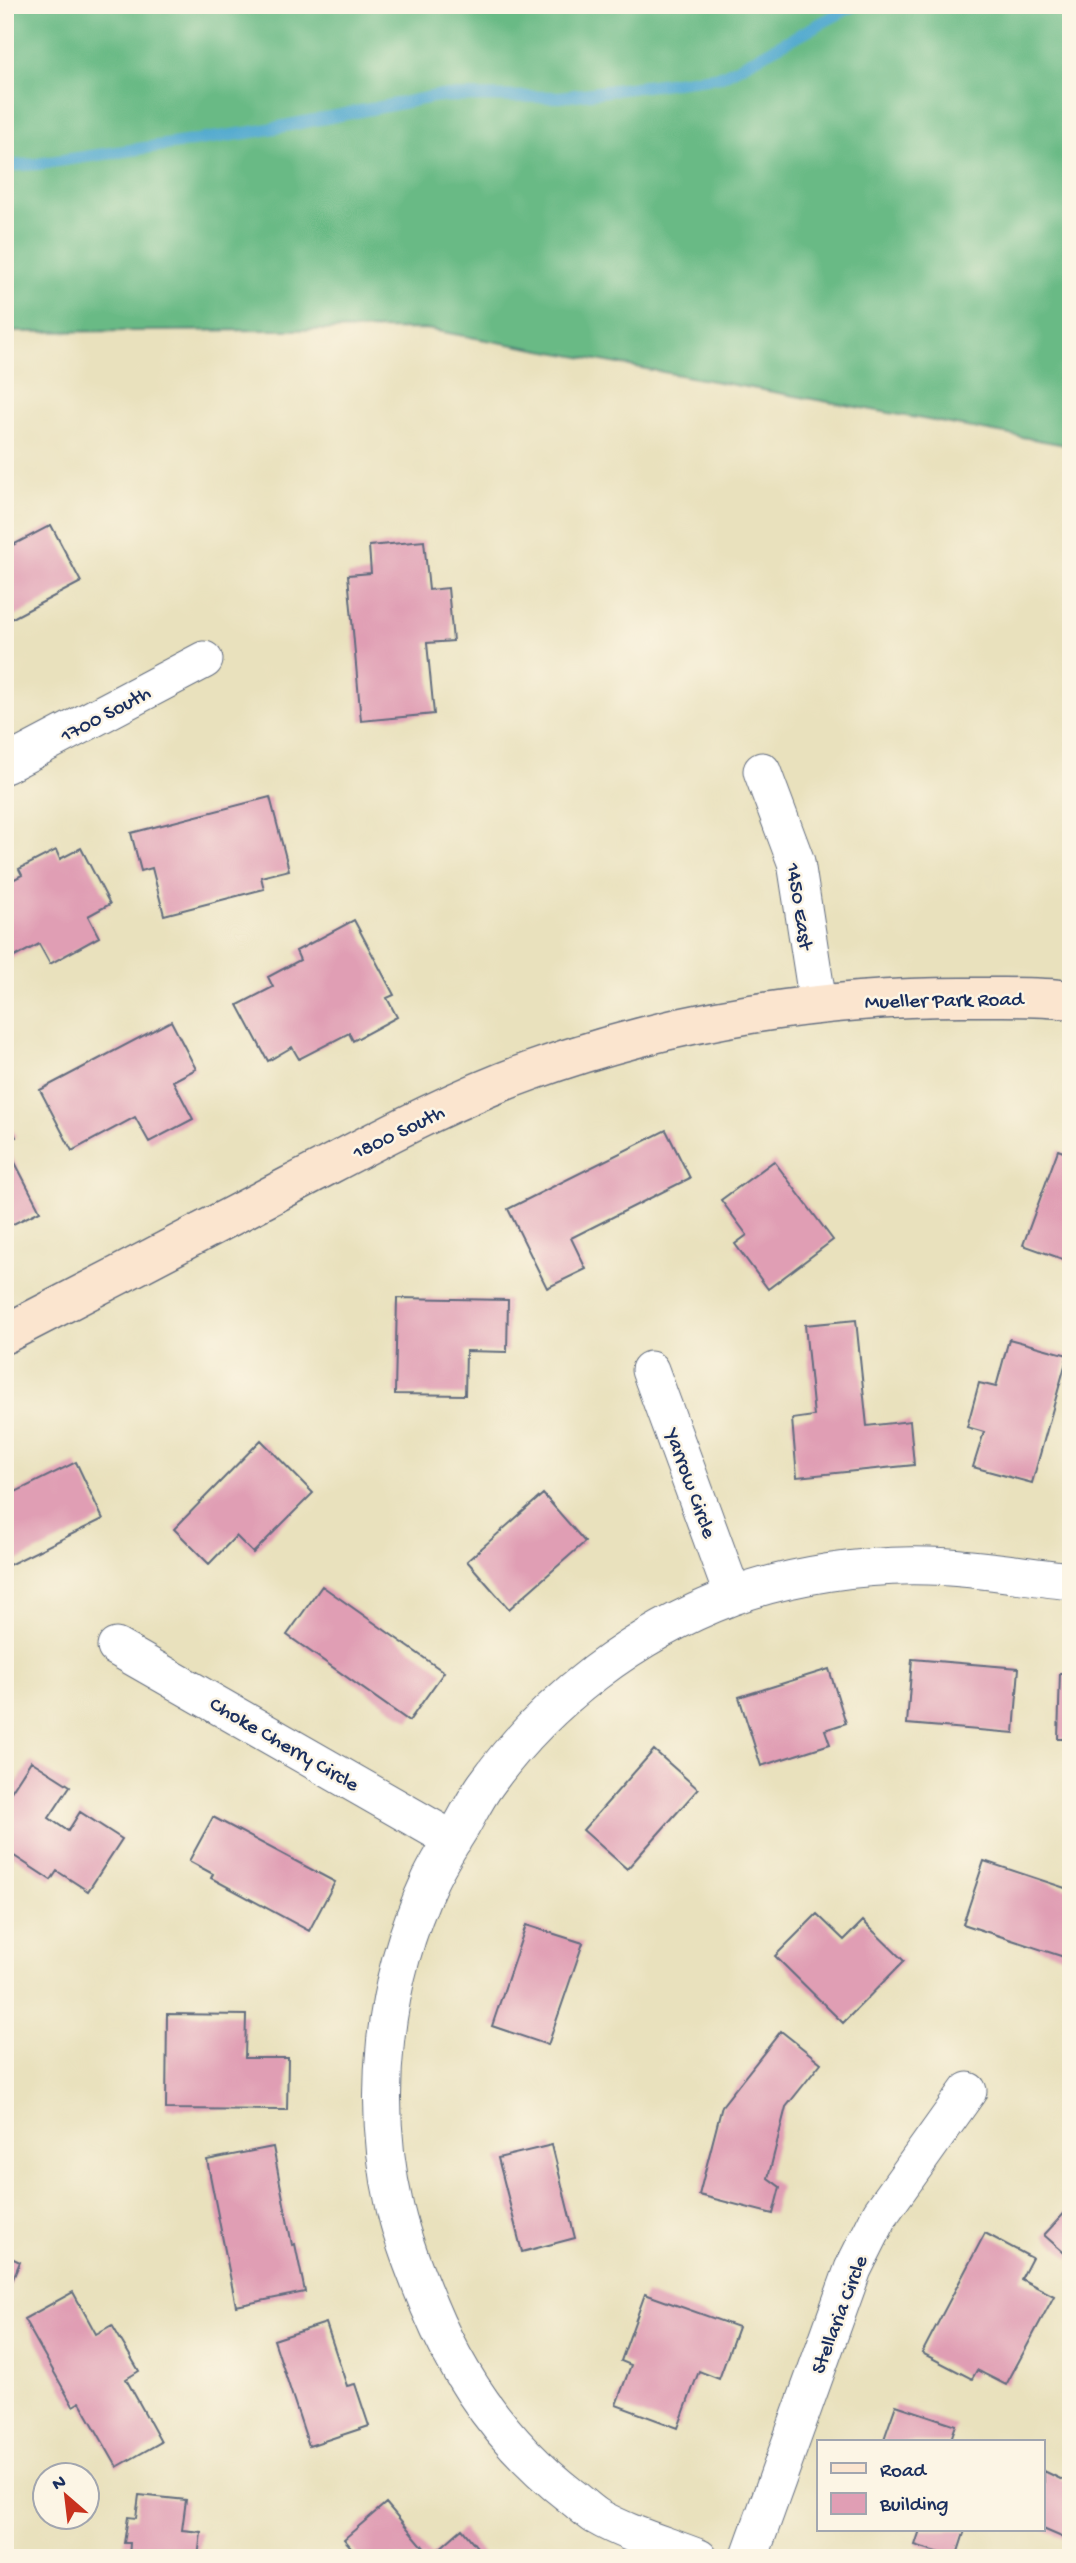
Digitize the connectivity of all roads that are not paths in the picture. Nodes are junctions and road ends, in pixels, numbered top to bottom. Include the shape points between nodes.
1 (204, 660) dead end
2 (5, 765) edge
3 (762, 771) dead end
4 (1071, 1000) edge
5 (818, 1004) junction
6 (5, 1334) edge
7 (650, 1370) dead end
8 (1071, 1581) edge
9 (733, 1596) junction
10 (116, 1647) dead end
11 (453, 1840) junction
12 (968, 2091) dead end
13 (699, 2558) edge
14 (749, 2558) edge

1 - 2 street, 1700 South
3 - 5 street, 1450 East via 796,862
4 - 5 main road, Mueller Park Road via 915,996
5 - 6 main road, 1800 South via 692,1025 598,1048 528,1072 379,1139
7 - 9 street, Yarrow Circle
8 - 9 street via 927,1566 864,1568
9 - 11 street via 673,1623 569,1693 485,1785
10 - 11 street, Choke Cherry Circle
11 - 13 street via 431,1877 401,1958 391,2001 384,2072 385,2141 395,2208 415,2272 441,2335 474,2393 511,2442 596,2516
12 - 14 street, Stellaria Circle via 881,2213 853,2269

